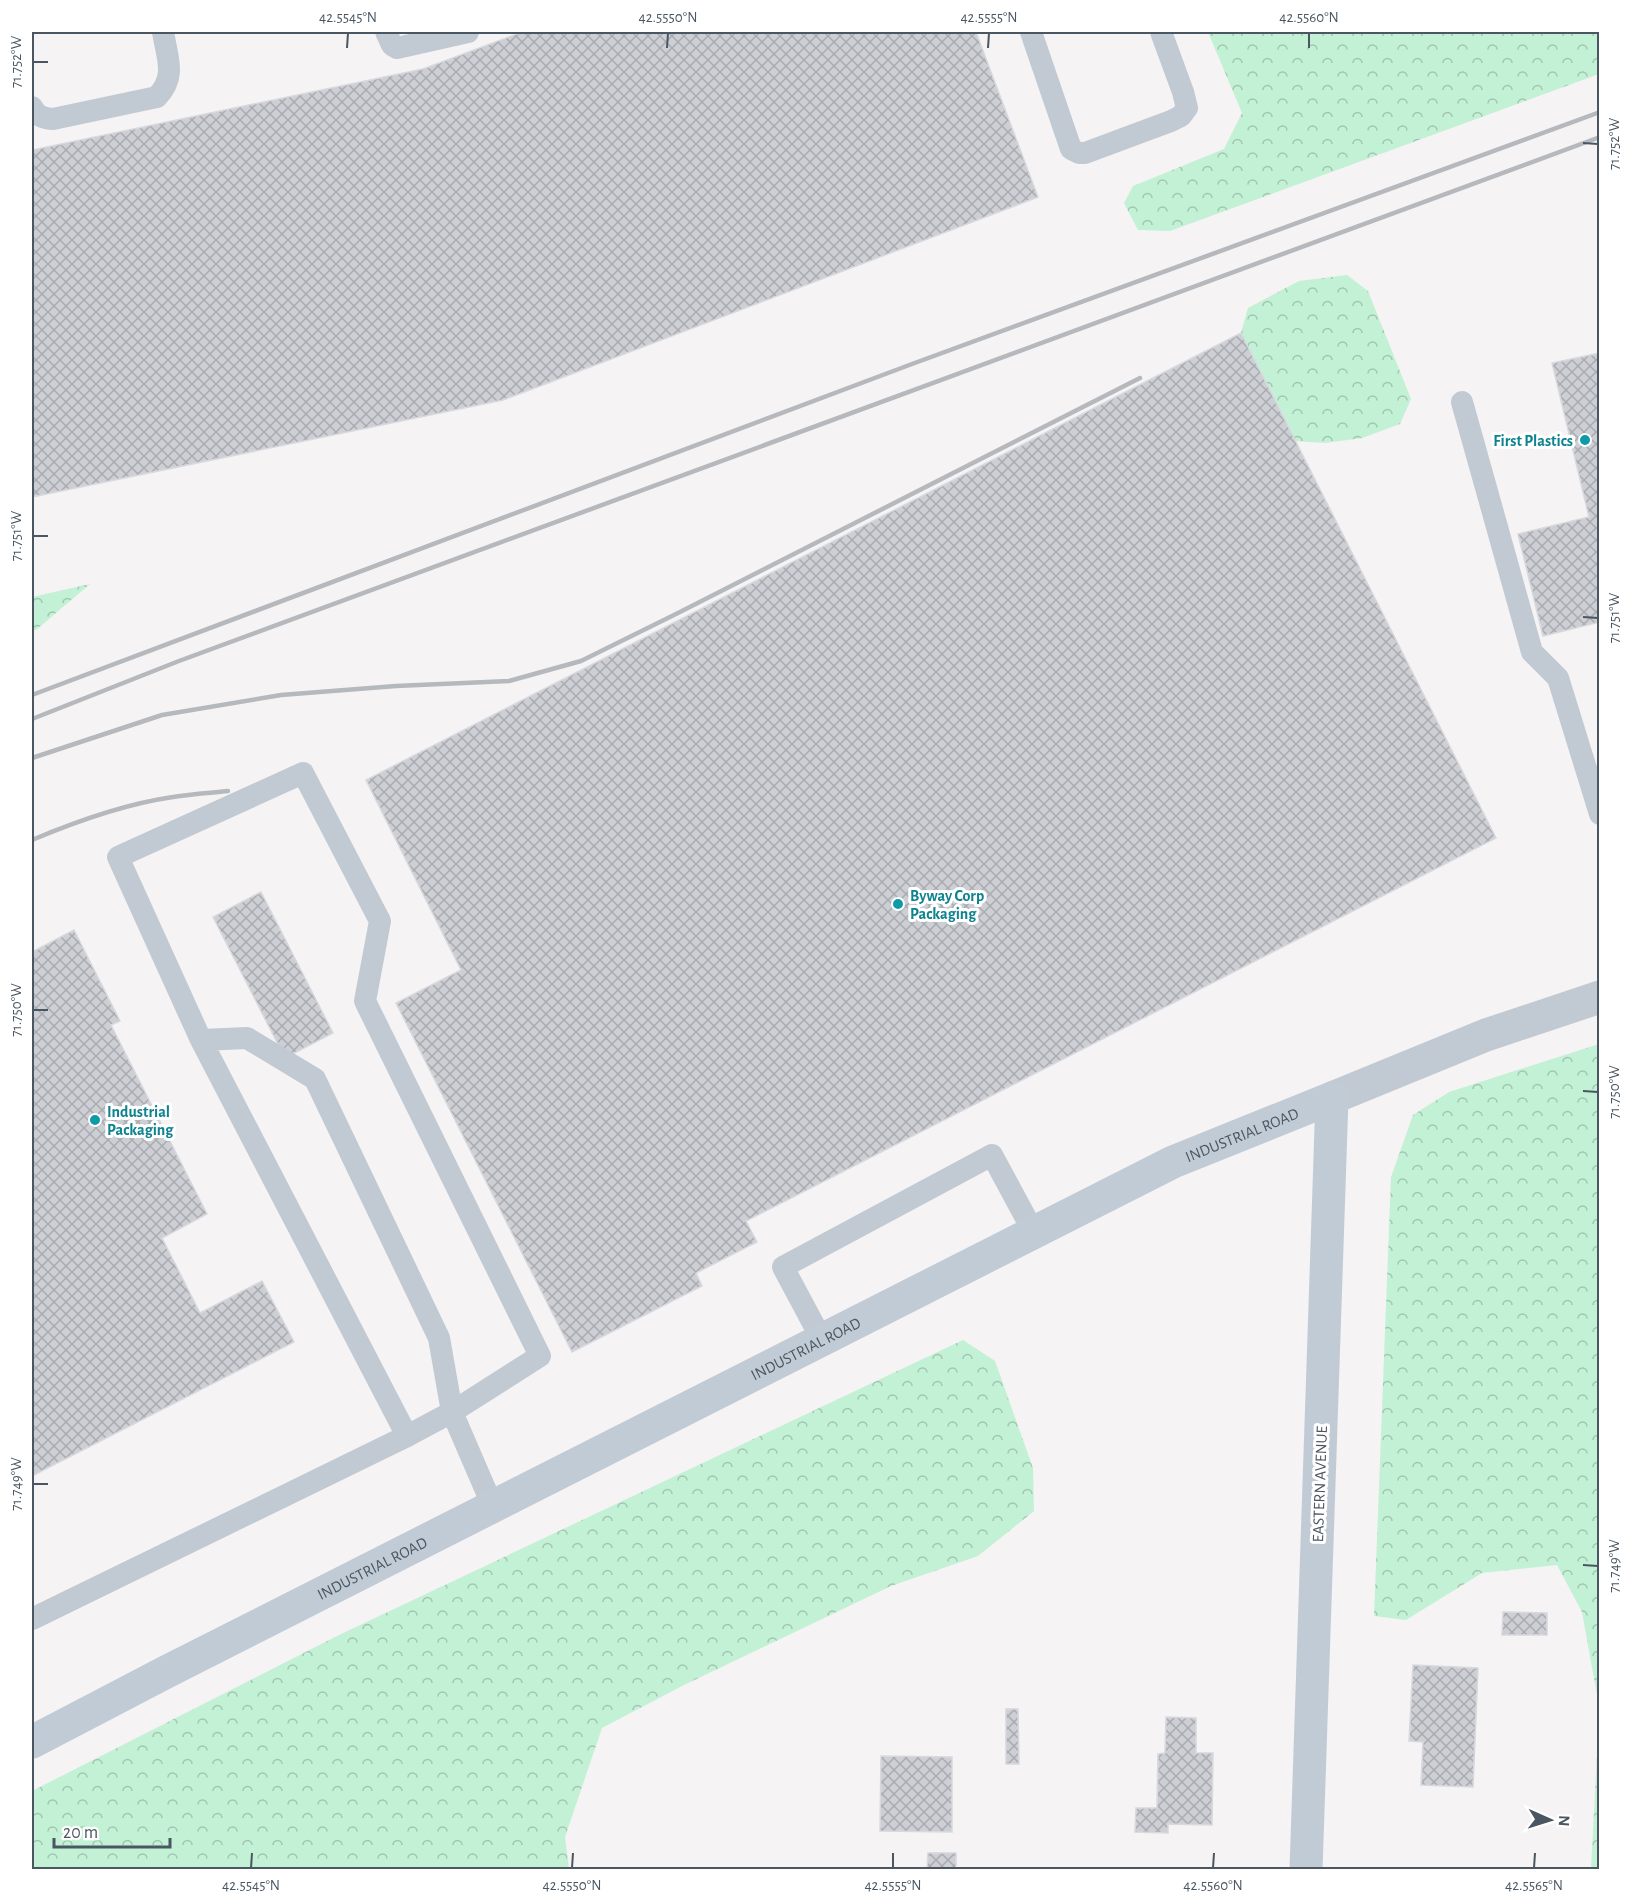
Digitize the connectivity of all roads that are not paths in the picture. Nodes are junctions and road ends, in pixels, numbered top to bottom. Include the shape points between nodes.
1 (163, 32) edge
2 (386, 32) edge
3 (468, 32) edge
4 (1031, 32) edge
5 (1161, 32) edge
6 (32, 106) edge
7 (1462, 402) dead end
8 (1599, 814) edge
9 (1599, 997) edge
10 (201, 1040) junction
11 (1332, 1098) junction
12 (1034, 1233) junction
13 (822, 1340) junction
14 (452, 1412) junction
15 (407, 1436) junction
16 (493, 1507) junction
17 (32, 1619) edge
18 (32, 1742) edge
19 (1306, 1869) edge

1 - 6 lane via 170,73 169,82 157,97 53,119 36,114
2 - 3 lane via 397,48
4 - 5 lane via 1071,149 1085,153 1171,121 1187,108
7 - 8 lane via 1532,652 1558,678
9 - 11 street, INDUSTRIAL ROAD via 1486,1035
10 - 14 lane via 247,1038 315,1079 440,1338
10 - 14 lane via 118,857 303,772 380,921 365,1001 540,1356
10 - 15 lane
11 - 12 street, INDUSTRIAL ROAD via 1173,1162
11 - 19 street, EASTERN AVENUE
12 - 13 street, INDUSTRIAL ROAD
12 - 13 lane via 992,1155 783,1268
13 - 16 street, INDUSTRIAL ROAD
14 - 15 lane
14 - 16 lane
15 - 17 lane
16 - 18 street, INDUSTRIAL ROAD

